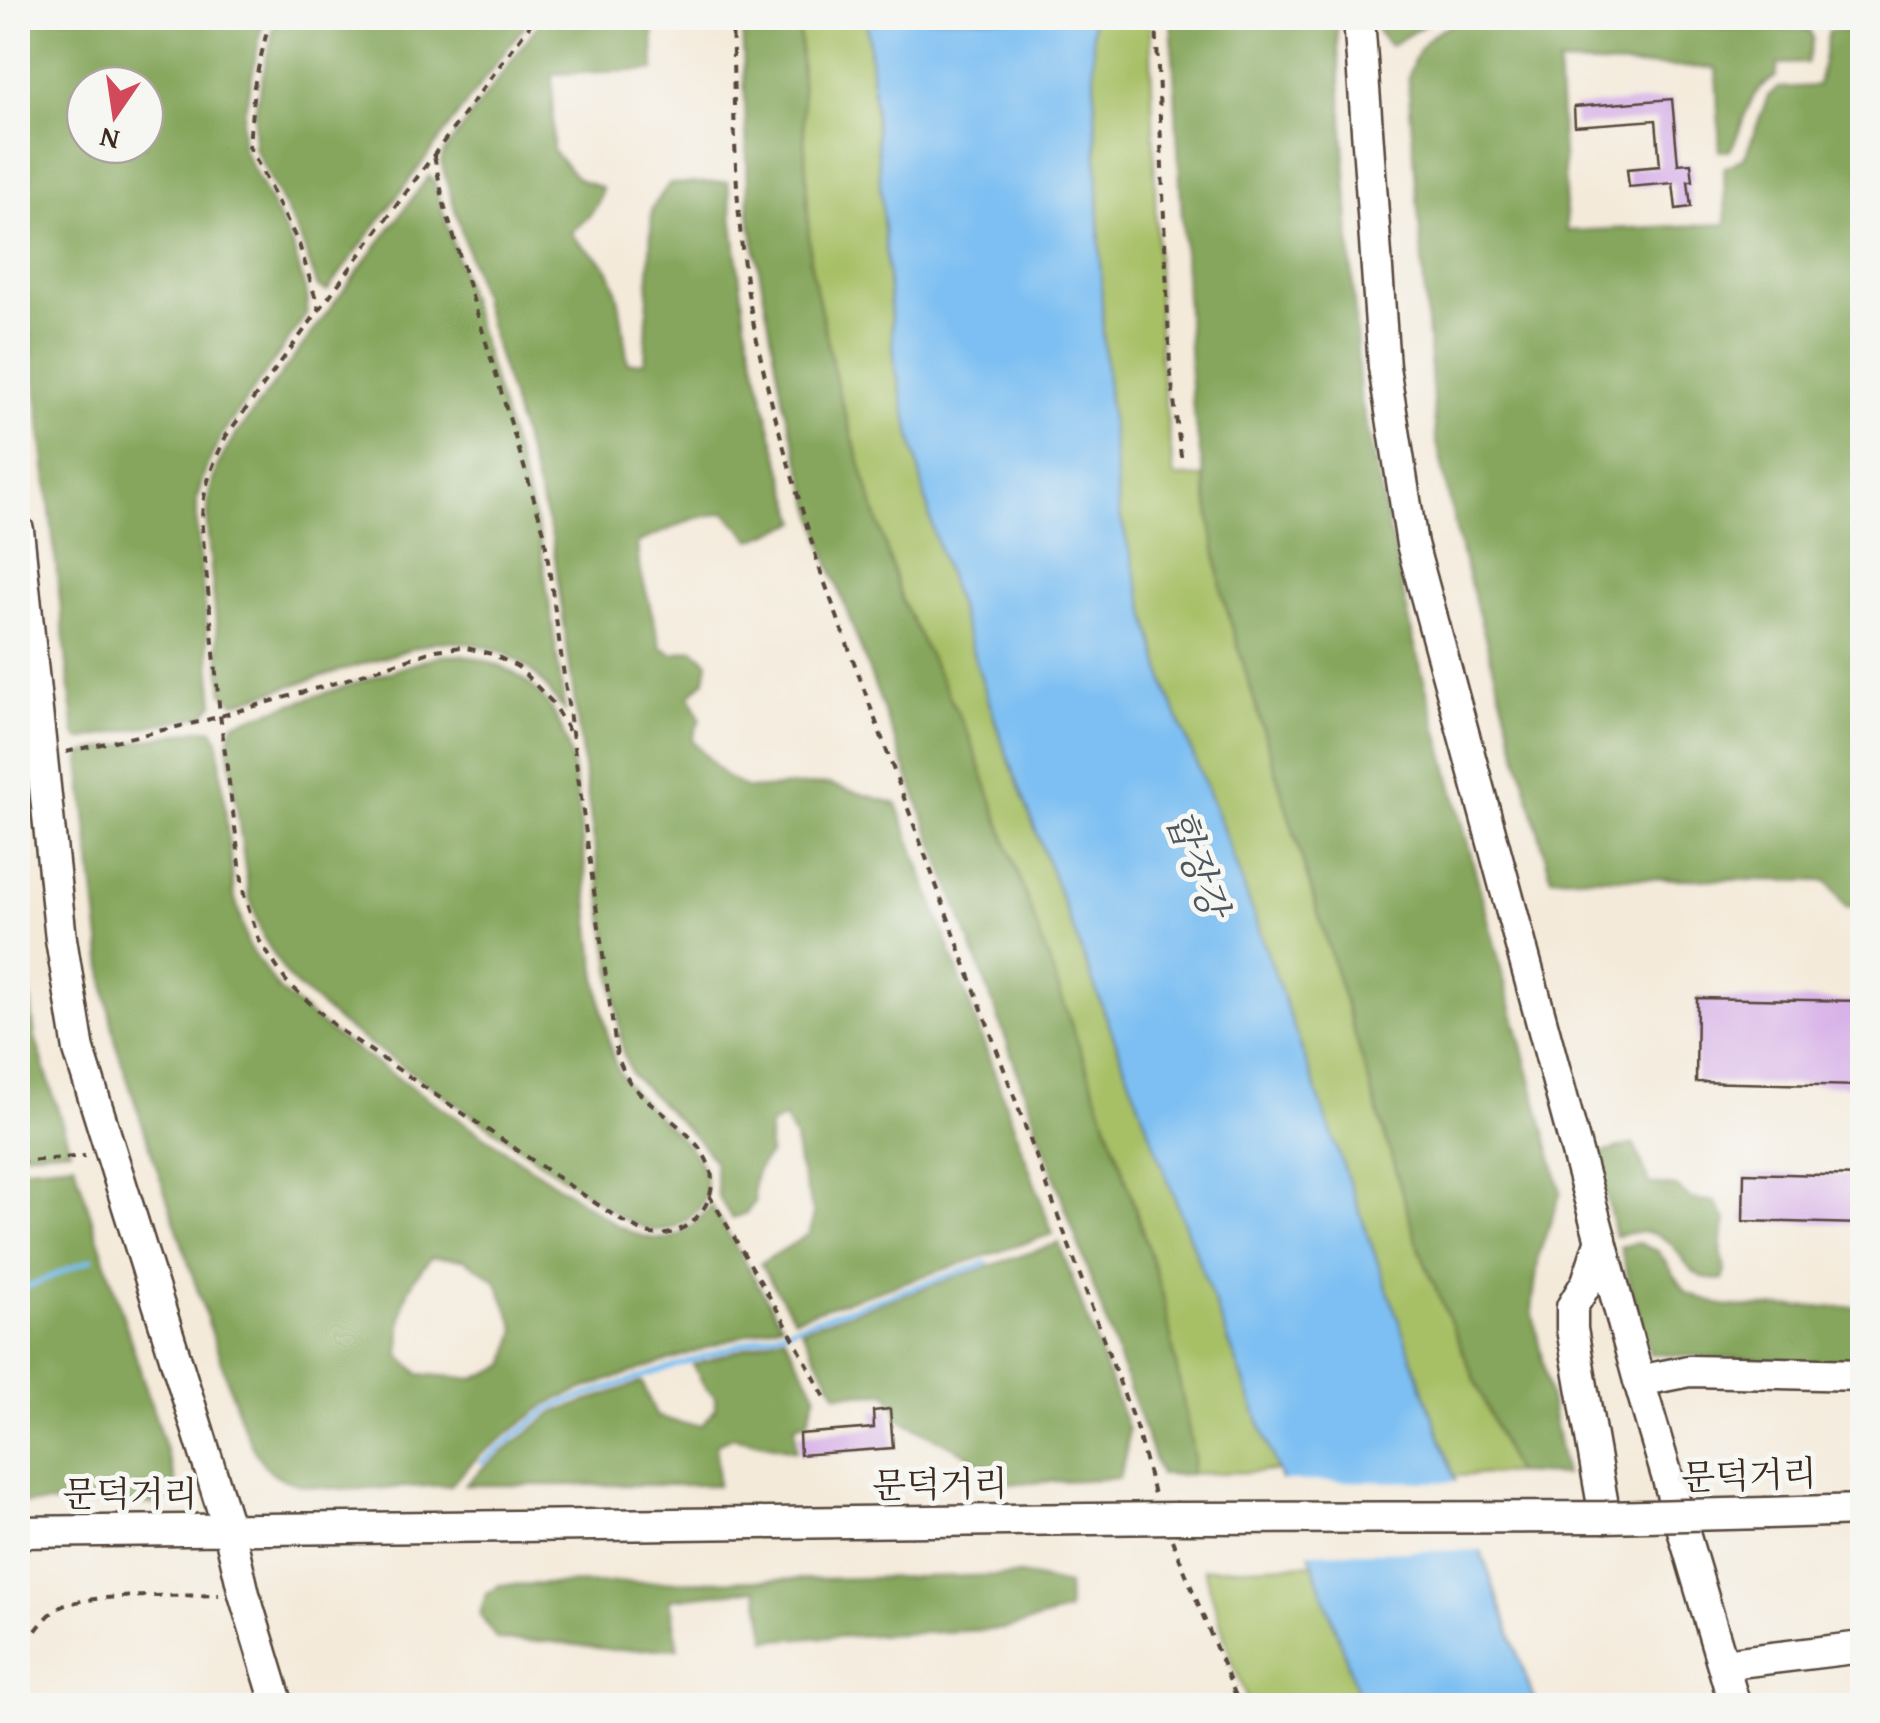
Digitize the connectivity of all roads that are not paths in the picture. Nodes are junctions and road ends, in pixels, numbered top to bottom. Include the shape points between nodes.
1 (1358, 18) edge
2 (18, 530) edge
3 (1602, 1238) junction
4 (1862, 1374) edge
5 (1639, 1380) junction
6 (1862, 1510) edge
7 (1605, 1516) junction
8 (229, 1530) junction
9 (18, 1532) edge
10 (1862, 1647) edge
11 (1723, 1664) junction
12 (278, 1706) edge
13 (1735, 1706) edge

1 - 3 street via 1384,367 1412,544
2 - 8 street via 79,1050
3 - 5 street
3 - 7 street via 1572,1306 1572,1329
4 - 5 street via 1688,1370
5 - 11 street
6 - 7 street, 문덕거리, bridge
7 - 8 street, 문덕거리, bridge
8 - 9 street, 문덕거리
8 - 12 street
10 - 11 street
11 - 13 street

